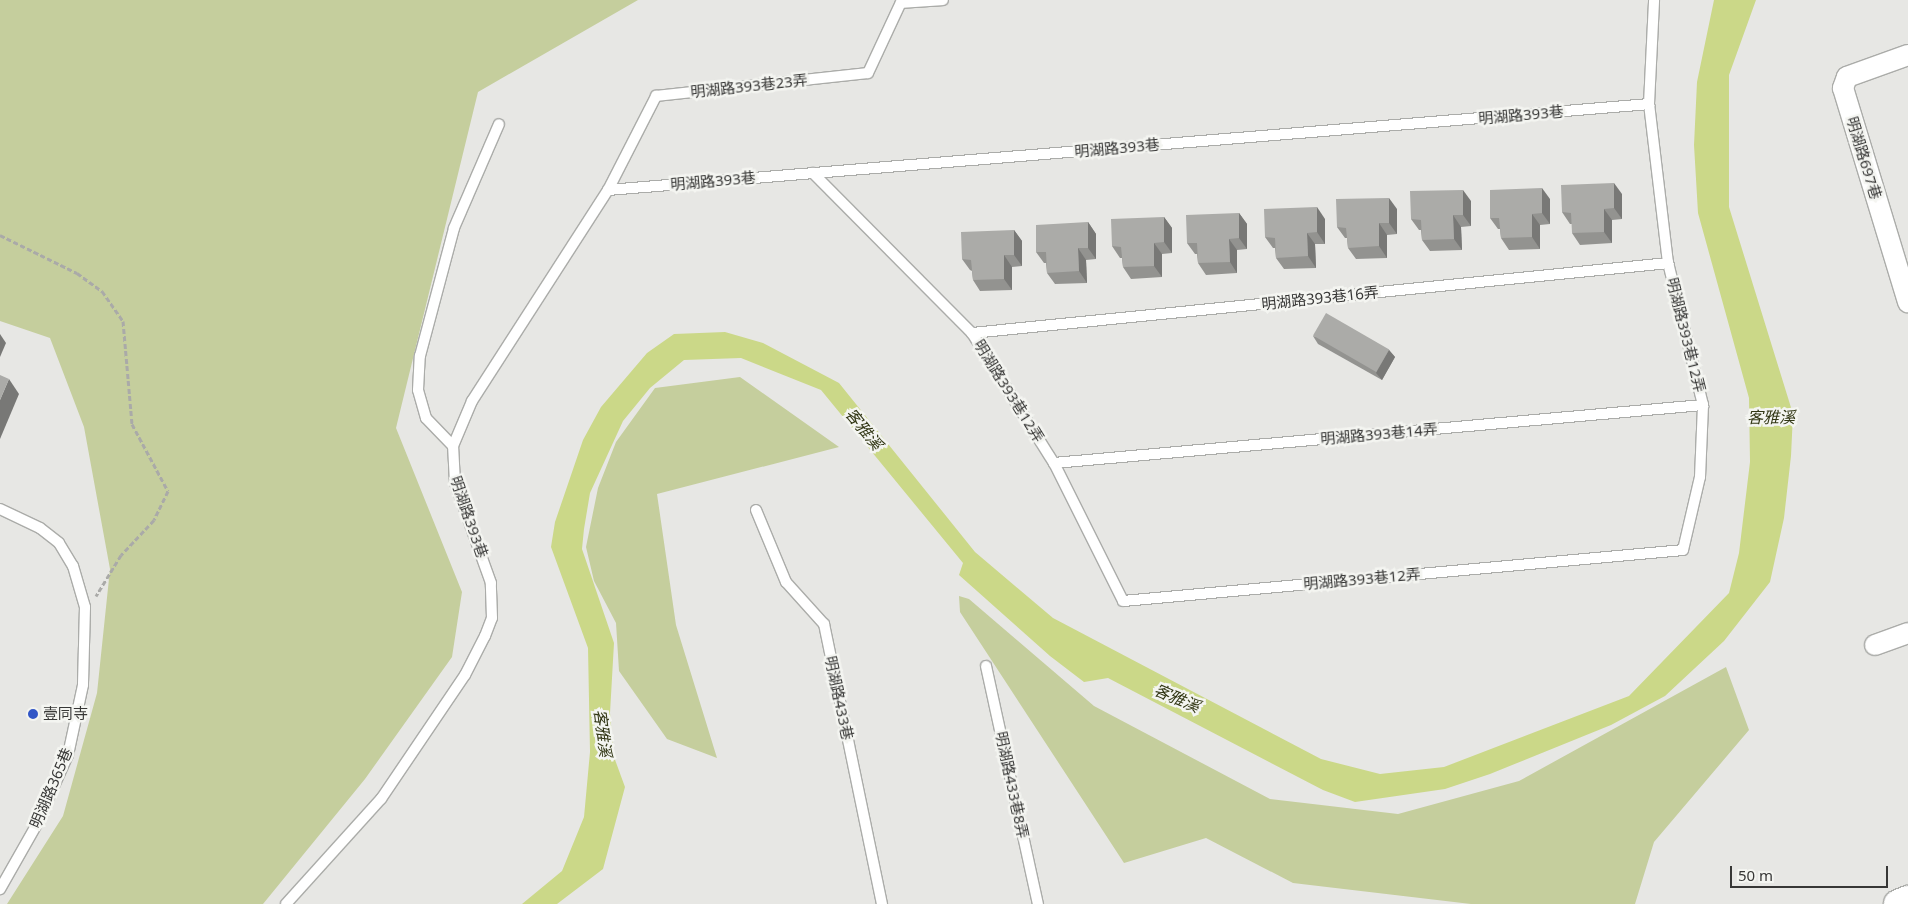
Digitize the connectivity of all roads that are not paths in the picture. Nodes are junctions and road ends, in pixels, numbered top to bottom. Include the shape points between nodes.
1 (943, 0) edge
2 (1654, 0) edge
3 (901, 2) edge
4 (1908, 55) edge
5 (1649, 104) junction
6 (500, 124) dead end
7 (813, 173) junction
8 (608, 190) junction
9 (1668, 263) junction
10 (1908, 302) edge
11 (972, 333) junction
12 (1703, 405) junction
13 (453, 446) junction
14 (1054, 463) junction
15 (0, 509) edge
16 (756, 510) dead end
17 (1908, 633) edge
18 (1875, 645) dead end
19 (986, 666) dead end
20 (0, 889) edge
21 (1908, 900) edge
22 (286, 904) edge
23 (882, 904) edge
24 (1038, 904) edge
25 (1898, 904) edge

1 - 3 lane
2 - 5 lane, 明湖路393巷12弄
3 - 8 lane, 明湖路393巷23弄 via 868,73 656,96
4 - 10 street, 明湖路697巷 via 1847,77 1843,88
5 - 7 lane, 明湖路393巷
5 - 9 lane, 明湖路393巷12弄
6 - 13 lane via 454,228 420,356 418,390 426,418
7 - 8 lane, 明湖路393巷
7 - 11 lane, 明湖路393巷12弄
8 - 13 lane, 明湖路393巷 via 472,401
9 - 11 lane, 明湖路393巷16弄
9 - 12 lane, 明湖路393巷12弄
11 - 14 lane, 明湖路393巷12弄
12 - 14 lane, 明湖路393巷14弄
12 - 14 lane, 明湖路393巷12弄 via 1700,477 1683,550 1124,602
13 - 22 lane, 明湖路393巷 via 456,482 491,583 492,618 465,675 381,799
15 - 20 lane, 明湖路365巷 via 40,528 59,543 73,566 85,607 83,685 68,756 37,824
16 - 23 lane, 明湖路433巷 via 786,582 824,624
17 - 18 street
19 - 24 lane, 明湖路433巷8弄
21 - 25 main road

